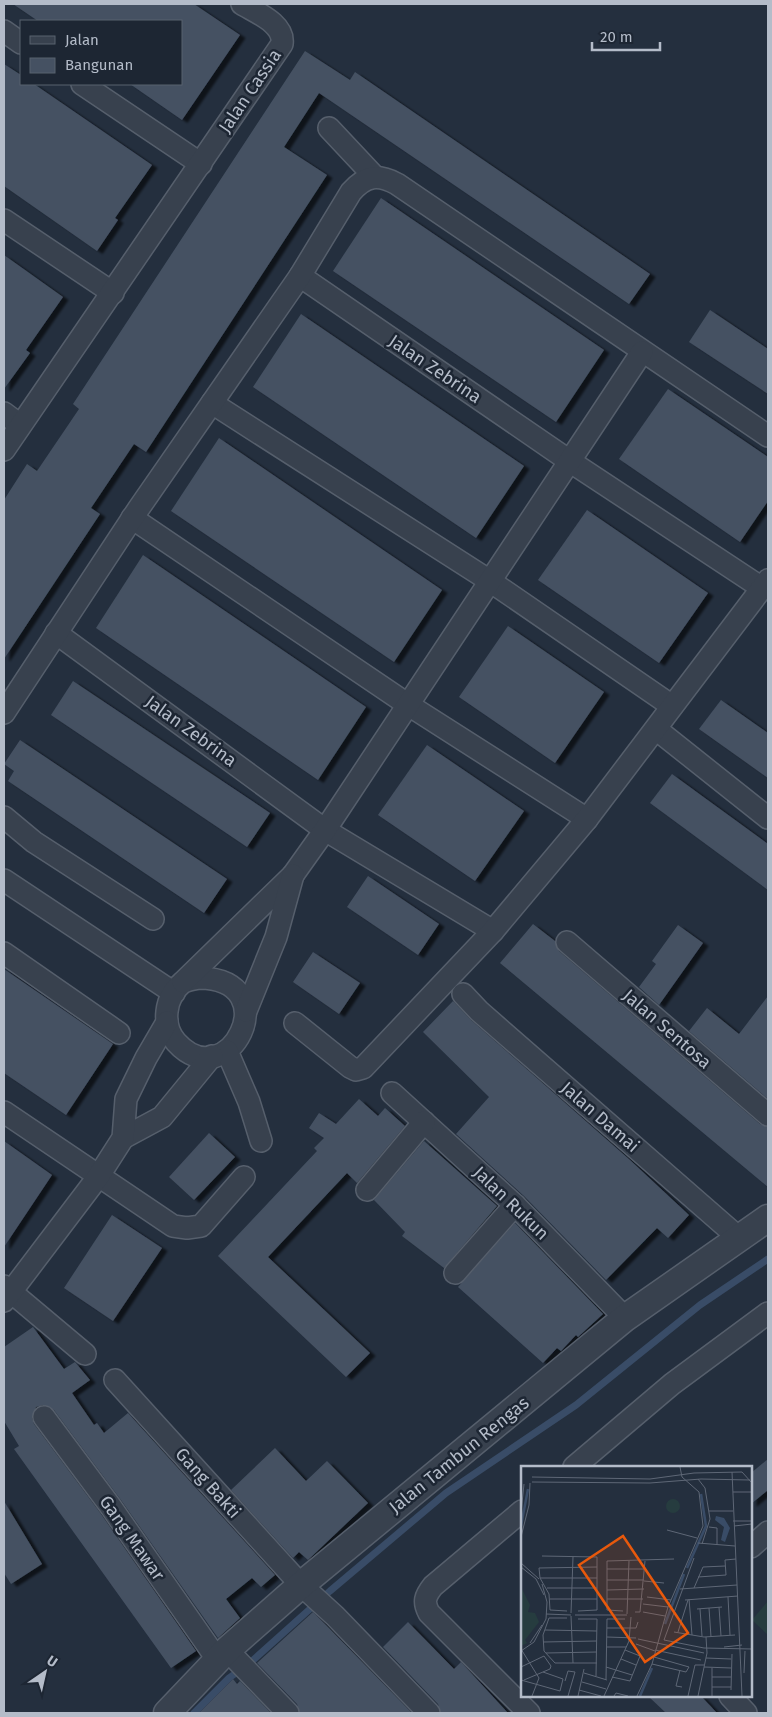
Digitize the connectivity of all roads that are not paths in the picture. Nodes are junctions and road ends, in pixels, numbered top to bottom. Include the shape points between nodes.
1 (242, 4) edge
2 (4, 31) edge
3 (20, 42) edge
4 (83, 85) edge
5 (329, 128) dead end
6 (201, 164) junction
7 (374, 176) junction
8 (4, 220) edge
9 (300, 276) junction
10 (113, 293) junction
11 (642, 352) junction
12 (212, 403) junction
13 (12, 419) edge
14 (768, 436) edge
15 (4, 450) edge
16 (571, 462) junction
17 (132, 518) junction
18 (490, 580) junction
19 (765, 584) edge
20 (56, 633) junction
21 (407, 704) junction
22 (672, 706) junction
23 (4, 713) edge
24 (656, 729) junction
25 (4, 817) edge
26 (768, 818) edge
27 (587, 820) junction
28 (326, 830) junction
29 (293, 874) junction
30 (4, 880) edge
31 (153, 919) dead end
32 (493, 931) junction
33 (567, 942) dead end
34 (4, 953) edge
35 (179, 988) junction
36 (463, 994) dead end
37 (246, 1011) junction
38 (167, 1022) junction
39 (295, 1023) dead end
40 (119, 1033) dead end
41 (220, 1054) junction
42 (392, 1093) dead end
43 (4, 1112) edge
44 (768, 1115) edge
45 (424, 1122) junction
46 (123, 1138) junction
47 (261, 1141) dead end
48 (98, 1177) junction
49 (244, 1177) dead end
50 (367, 1190) dead end
51 (515, 1205) junction
52 (768, 1218) edge
53 (738, 1238) junction
54 (455, 1273) dead end
55 (7, 1293) edge
56 (768, 1313) edge
57 (625, 1318) junction
58 (85, 1354) dead end
59 (115, 1380) dead end
60 (44, 1417) dead end
61 (575, 1466) edge
62 (521, 1512) edge
63 (768, 1532) edge
64 (752, 1546) edge
65 (304, 1588) junction
66 (225, 1654) junction
67 (731, 1697) edge
68 (167, 1713) edge
69 (288, 1713) edge
70 (428, 1713) edge
71 (529, 1713) edge
72 (746, 1713) edge

1 - 6 street, Jalan Cassia via 278,27 283,35 282,44
2 - 3 street
4 - 6 street
5 - 7 street
6 - 10 street, Jalan Cassia
7 - 9 street via 360,182 351,192
7 - 11 street via 397,184
8 - 10 street
9 - 12 street
9 - 16 street, Jalan Zebrina
10 - 13 street, Jalan Cassia
11 - 14 street
11 - 16 street
12 - 17 street
12 - 18 street
13 - 15 street, Jalan Cassia
16 - 18 street
16 - 19 street, Jalan Zebrina
17 - 20 street
17 - 21 street
18 - 21 street
18 - 22 street
19 - 22 street, Jalan Zebrina
20 - 23 street
20 - 28 street, Jalan Zebrina
21 - 27 street
21 - 28 street
22 - 24 street, Jalan Zebrina
24 - 26 street
24 - 27 street, Jalan Zebrina
25 - 31 street via 34,842
27 - 32 street, Jalan Zebrina
28 - 29 street
28 - 32 street, Jalan Zebrina
29 - 35 street
29 - 37 street via 276,937
30 - 35 street
32 - 39 street, Jalan Zebrina via 363,1068 356,1070
33 - 44 street, Jalan Sentosa
34 - 40 street
35 - 37 street via 200,978 216,978 241,996
35 - 38 street via 168,1007
36 - 53 street, Jalan Damai via 478,1011
37 - 41 street via 245,1026 238,1041
38 - 41 street via 172,1037 182,1049 193,1055
38 - 46 street via 126,1099
41 - 46 street via 162,1117
41 - 47 street via 249,1102
42 - 45 street, Jalan Rukun
43 - 48 street
45 - 50 street
45 - 51 street, Jalan Rukun
46 - 48 street
48 - 49 street via 173,1226 187,1228 201,1226
48 - 55 street
51 - 54 street
51 - 57 street, Jalan Rukun
52 - 53 street, Jalan Tambun Rengas
53 - 57 street, Jalan Tambun Rengas
55 - 58 street
56 - 61 street via 672,1384
57 - 65 street, Jalan Tambun Rengas
59 - 65 street, Gang Bakti
60 - 66 street, Gang Mawar
62 - 71 street via 433,1586 425,1605 429,1613
63 - 64 street
65 - 66 street, Jalan Tambun Rengas
65 - 70 street, Gang Bakti
66 - 68 street, Jalan Tambun Rengas
66 - 69 street, Gang Mawar via 247,1670
67 - 72 street

